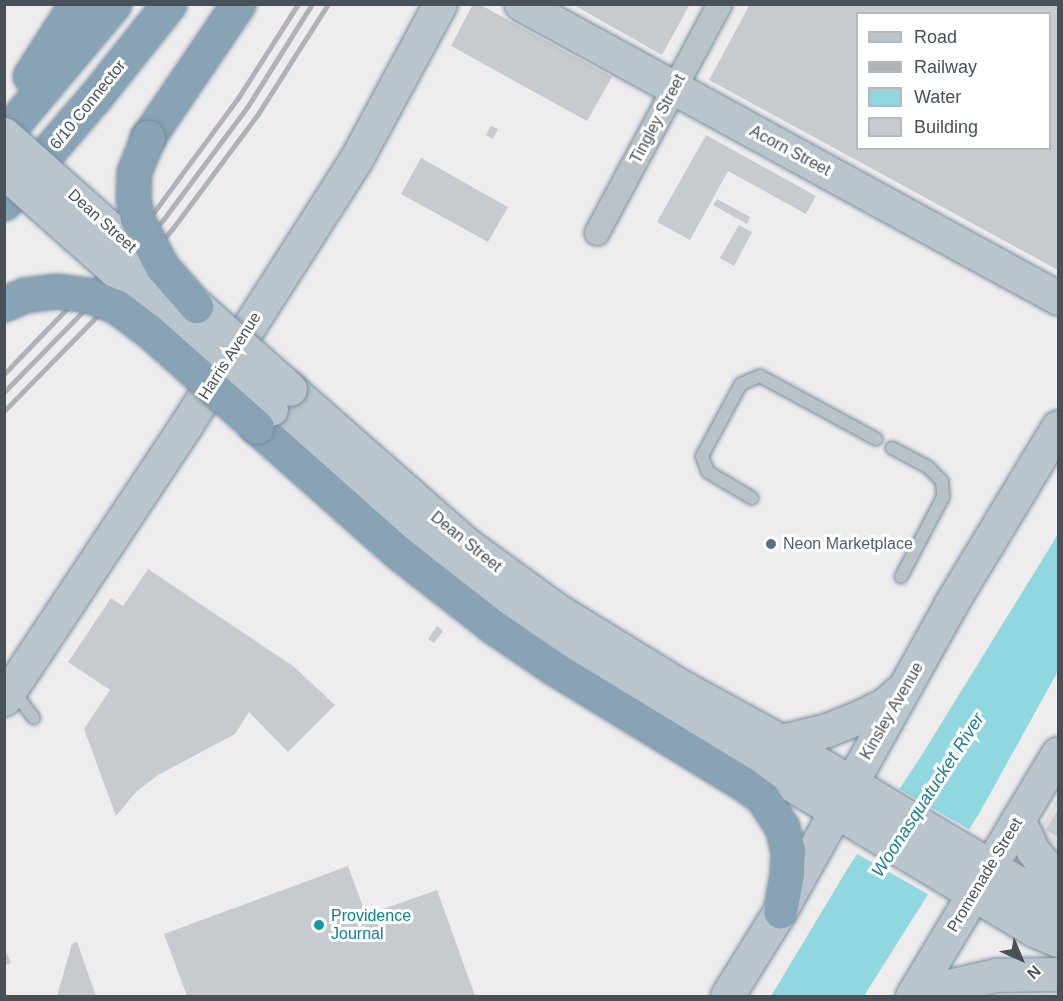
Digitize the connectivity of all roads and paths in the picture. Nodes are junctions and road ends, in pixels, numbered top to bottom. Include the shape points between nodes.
1 (76, 4) edge
2 (114, 4) edge
3 (169, 4) edge
4 (238, 4) edge
5 (441, 4) edge
6 (521, 4) edge
7 (720, 4) edge
8 (674, 89) junction
9 (4, 120) edge
10 (4, 135) edge
11 (4, 172) edge
12 (4, 203) edge
13 (597, 233) dead end
14 (1059, 298) edge
15 (4, 304) edge
16 (196, 306) junction
17 (273, 409) junction
18 (1059, 427) edge
19 (876, 439) dead end
20 (892, 448) dead end
21 (752, 498) dead end
22 (900, 577) dead end
23 (908, 684) junction
24 (8, 693) edge
25 (34, 718) dead end
26 (781, 741) junction
27 (1059, 753) edge
28 (862, 791) junction
29 (846, 818) junction
30 (1018, 819) junction
31 (973, 876) junction
32 (1059, 882) edge
33 (1059, 908) edge
34 (780, 912) junction
35 (1059, 940) edge
36 (1059, 974) edge
37 (727, 996) edge
38 (912, 996) edge
39 (930, 996) edge

1 - 9 highway
2 - 10 highway
3 - 12 highway, 6/10 Connector
4 - 16 highway, bridge via 148,137 134,172 133,198 138,219 162,267
5 - 24 main road, Harris Avenue via 355,161
6 - 8 main road, Acorn Street
7 - 8 street, Tingley Street
8 - 13 street, Tingley Street
8 - 14 main road, Acorn Street via 880,194
10 - 16 main road, Dean Street, bridge
11 - 17 main road, Dean Street, bridge
15 - 17 highway, bridge via 24,295 56,291 116,306
16 - 17 main road, Dean Street, bridge
17 - 26 main road, Dean Street via 436,519 526,589 598,636
17 - 29 main road, Dean Street via 413,536 504,608 649,704
17 - 34 highway via 399,553 483,619 562,673 763,798 778,819 788,851
18 - 23 main road, Kinsley Avenue via 950,605
19 - 21 lane via 760,376 741,384 702,456 708,472
20 - 22 lane via 928,467 942,481 943,497
23 - 26 main road via 884,705 859,717 827,730
23 - 28 main road, Kinsley Avenue
24 - 25 lane
26 - 28 main road, Dean Street
27 - 30 main road, Promenade Street
28 - 29 main road, Kinsley Avenue
28 - 31 main road, Dean Street
29 - 31 main road, Dean Street
29 - 34 main road, Kinsley Avenue
30 - 31 main road, Promenade Street
30 - 32 main road via 1033,851
31 - 33 main road
31 - 35 main road via 1034,930
31 - 38 main road, Promenade Street
34 - 37 main road, Kinsley Avenue
36 - 39 main road via 996,975 953,985

